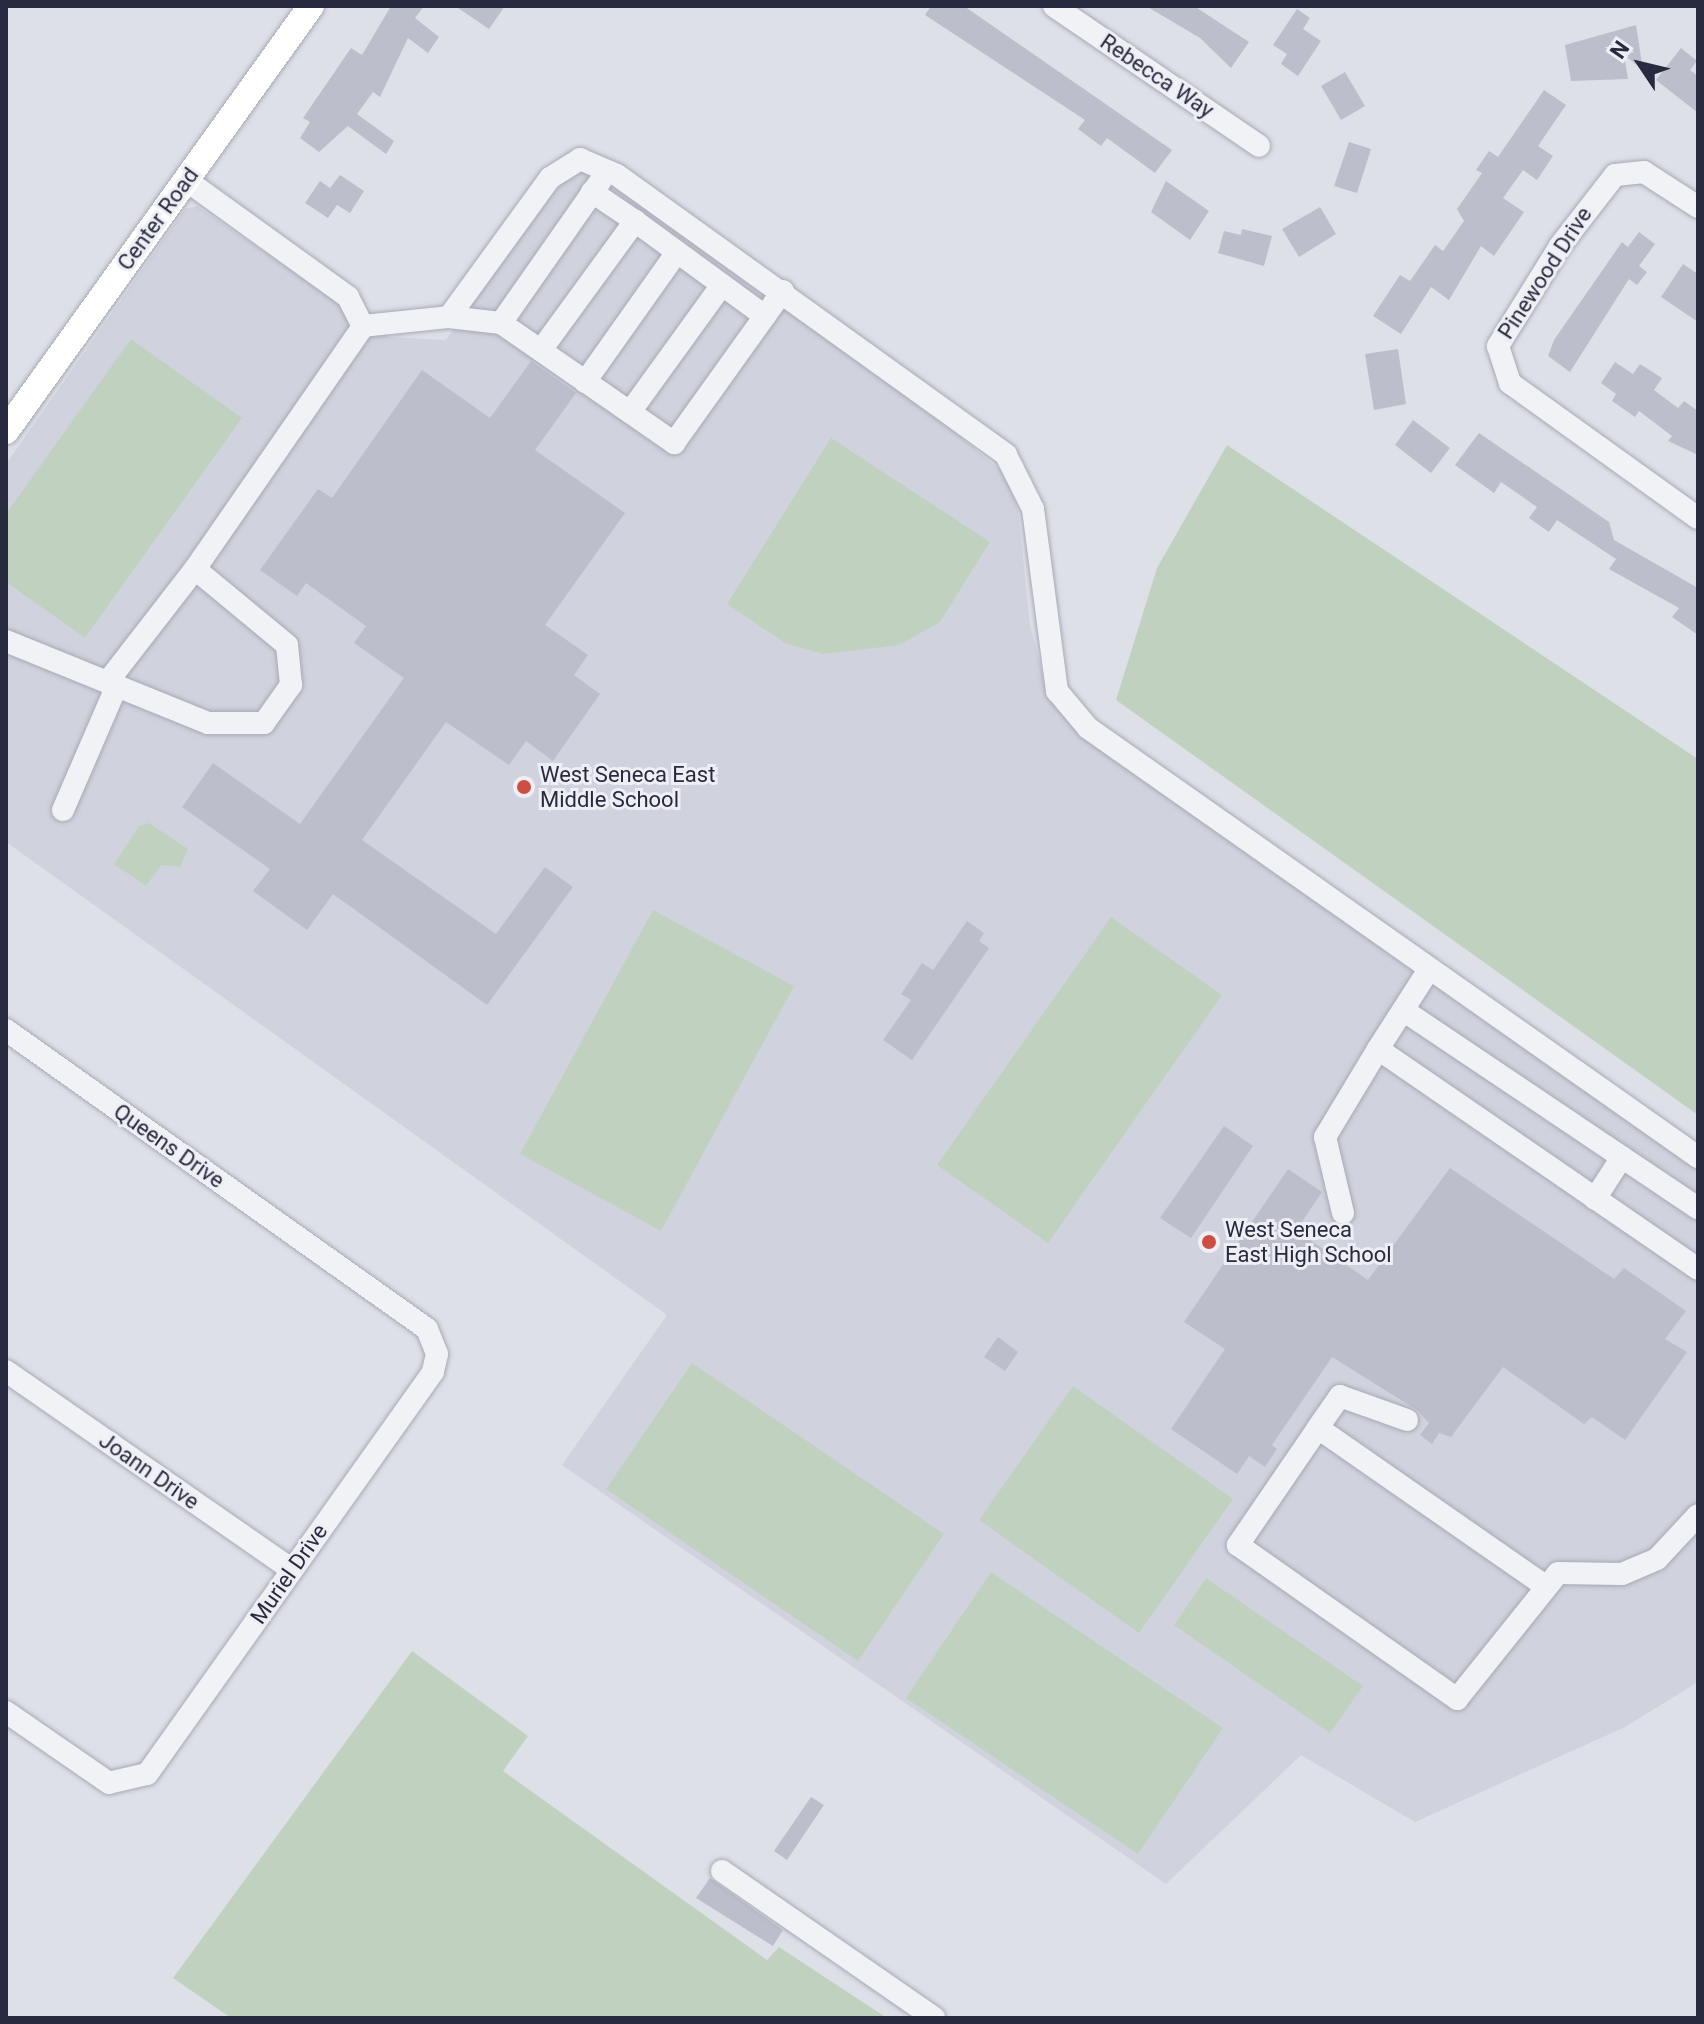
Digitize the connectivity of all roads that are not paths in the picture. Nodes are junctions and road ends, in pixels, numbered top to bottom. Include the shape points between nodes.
1 (311, 6) edge
2 (1054, 6) edge
3 (1259, 146) dead end
4 (608, 170) junction
5 (186, 180) junction
6 (592, 192) junction
7 (1698, 207) edge
8 (635, 221) junction
9 (677, 252) junction
10 (722, 285) junction
11 (783, 291) junction
12 (765, 316) junction
13 (449, 317) junction
14 (501, 323) junction
15 (363, 326) junction
16 (541, 350) junction
17 (585, 382) junction
18 (630, 412) junction
19 (6, 431) edge
20 (1698, 518) edge
21 (195, 569) junction
22 (6, 641) edge
23 (112, 683) junction
24 (63, 810) dead end
25 (1428, 971) junction
26 (1403, 1010) junction
27 (6, 1030) edge
28 (1378, 1049) junction
29 (1622, 1157) junction
30 (1698, 1157) edge
31 (1595, 1199) junction
32 (1698, 1208) edge
33 (1343, 1213) dead end
34 (332, 1261) joint
35 (1698, 1269) edge
36 (6, 1371) edge
37 (1407, 1420) dead end
38 (1318, 1428) junction
39 (1698, 1515) edge
40 (292, 1570) junction
41 (1544, 1585) junction
42 (6, 1712) edge
43 (722, 1871) dead end
44 (934, 2018) edge

1 - 5 main road, Center Road
2 - 3 street, Rebecca Way
4 - 6 street
4 - 11 street
4 - 13 street via 580,159 550,178
5 - 15 street via 348,297
5 - 19 main road, Center Road
6 - 8 street
6 - 14 street
7 - 20 street, Pinewood Drive via 1644,172 1615,175 1560,246 1498,346 1510,383
8 - 9 street
8 - 16 street
9 - 10 street
9 - 17 street
10 - 12 street
10 - 18 street
11 - 12 street
11 - 25 street via 1006,455 1024,479 1049,659 1071,712
12 - 18 street via 674,443
13 - 14 street
13 - 15 street
14 - 16 street
15 - 21 street
16 - 17 street
17 - 18 street
21 - 23 street
21 - 23 street via 287,645 291,685 264,723 208,723
22 - 23 street
23 - 24 street
25 - 26 street
25 - 30 street
26 - 28 street
26 - 29 street
27 - 34 street, Queens Drive
28 - 31 street
28 - 33 street via 1325,1137
29 - 31 street
29 - 32 street
31 - 35 street
34 - 40 street, Muriel Drive via 427,1329 437,1354 433,1372
36 - 40 street, Joann Drive
37 - 38 street via 1340,1396
38 - 41 street
38 - 41 street via 1238,1545 1444,1690 1457,1699
39 - 41 street via 1657,1559 1622,1574 1558,1573
40 - 42 street, Muriel Drive via 136,1782 98,1778
43 - 44 street

